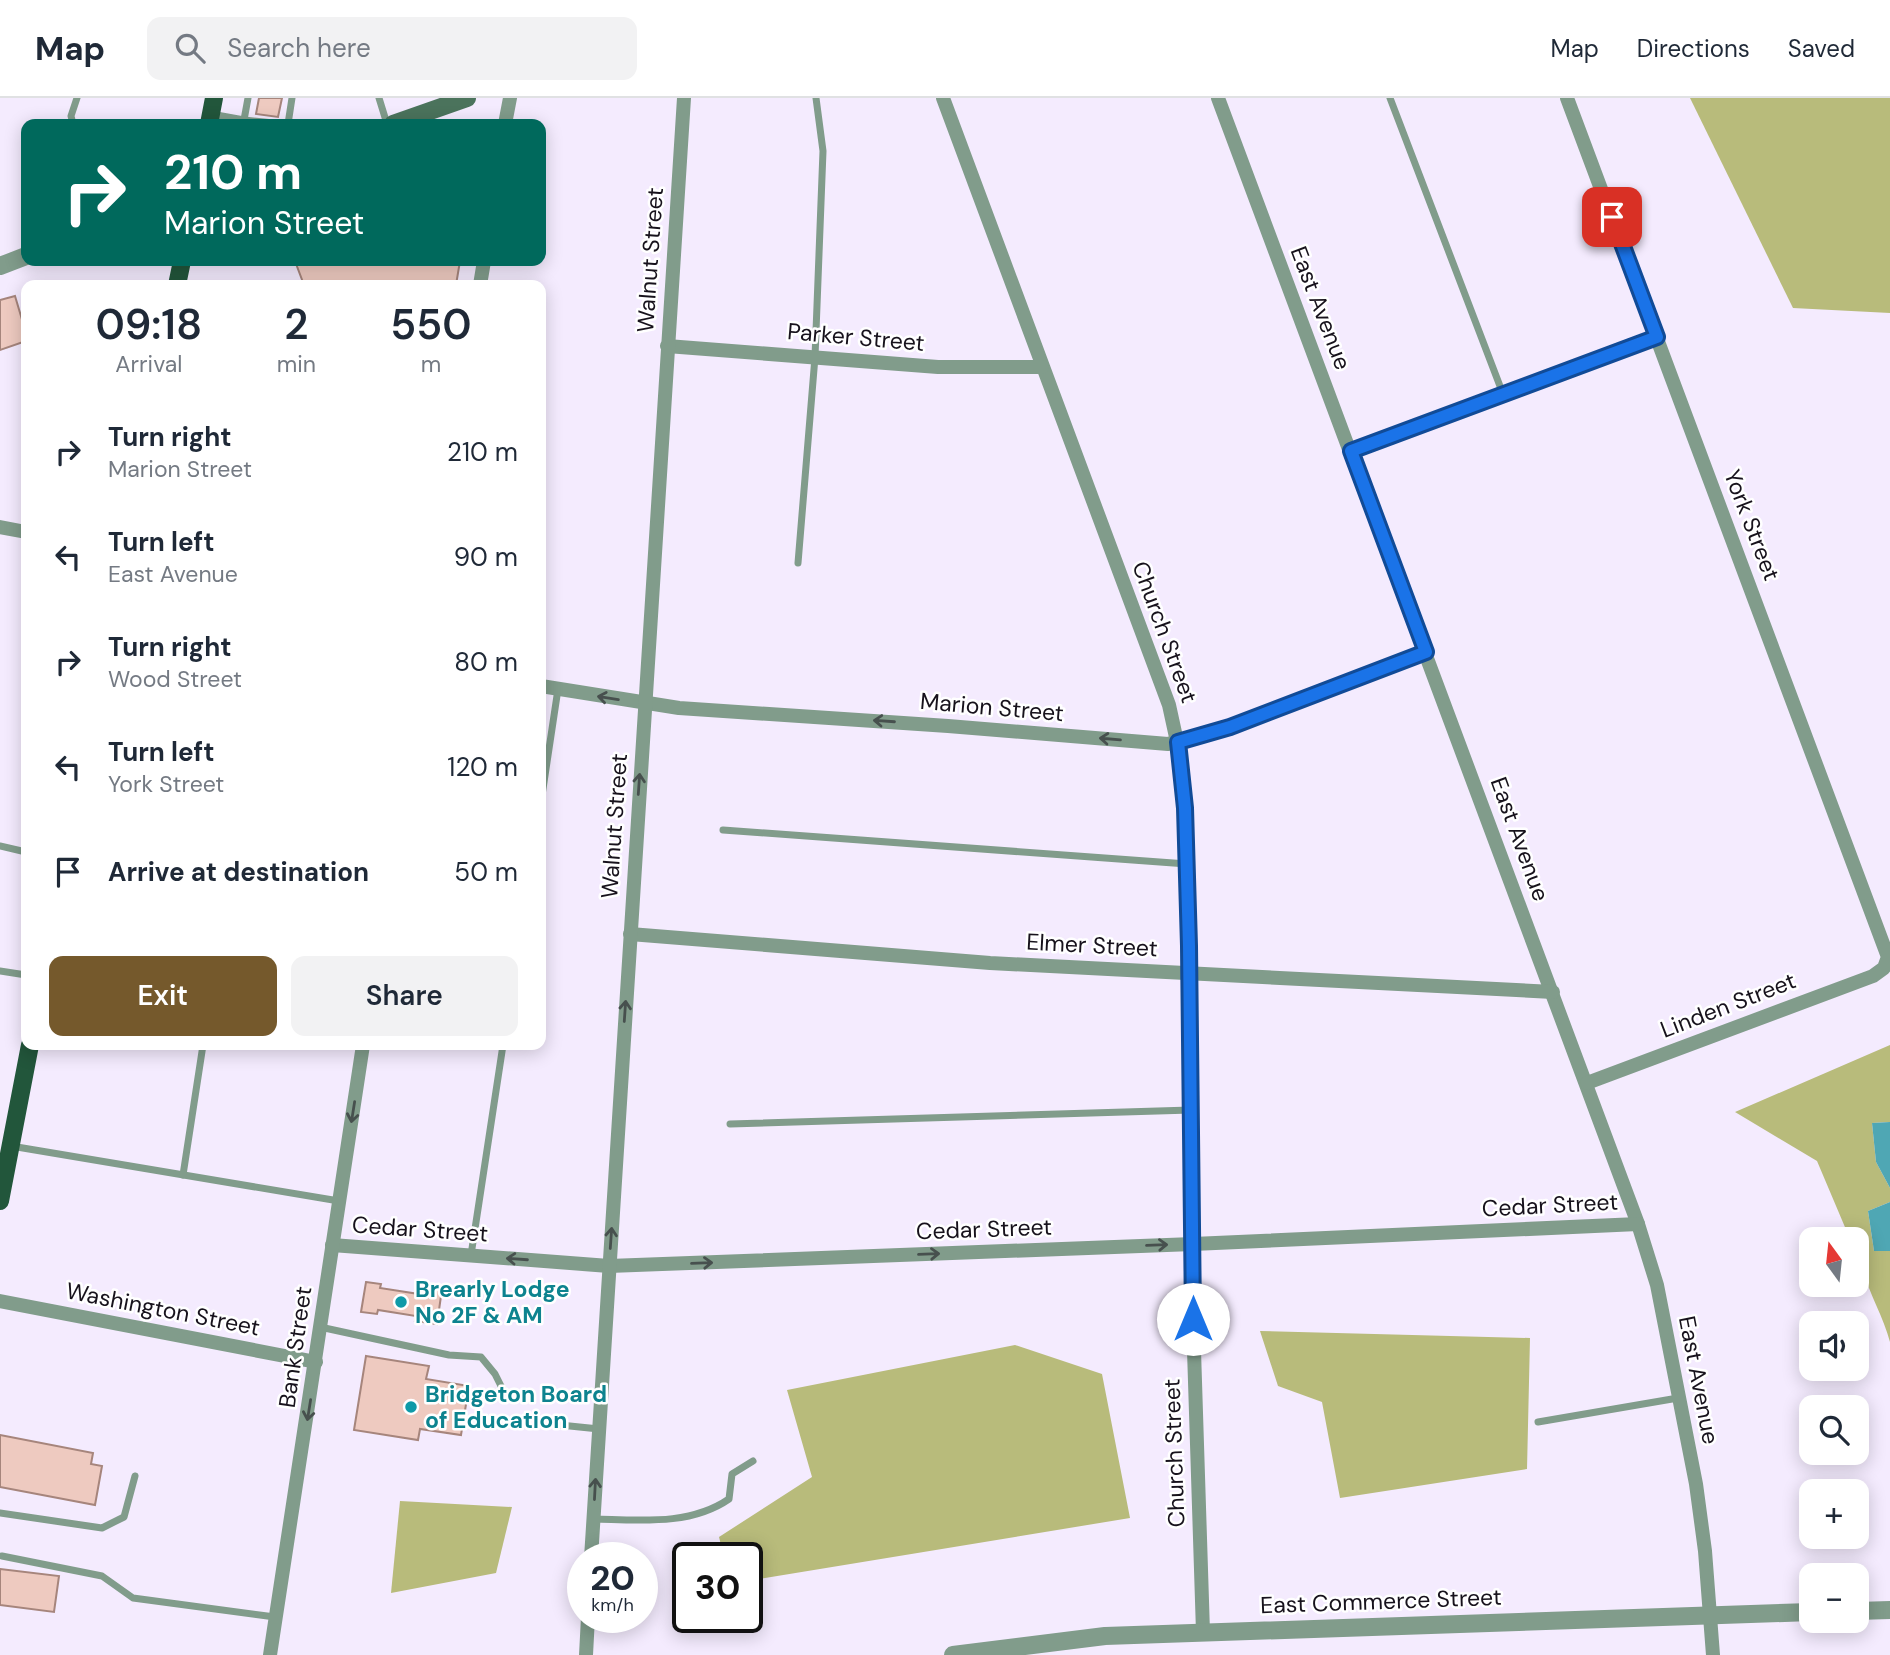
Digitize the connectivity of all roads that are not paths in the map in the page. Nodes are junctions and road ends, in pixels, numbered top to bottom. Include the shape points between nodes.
1 (77, 98) edge
2 (248, 98) edge
3 (292, 98) edge
4 (379, 98) edge
5 (510, 98) edge
6 (684, 98) edge
7 (816, 98) edge
8 (943, 98) edge
9 (1218, 98) edge
10 (1390, 98) edge
11 (1567, 98) edge
12 (459, 99) edge
13 (211, 112) edge
14 (72, 119) edge
15 (240, 119) edge
16 (244, 119) edge
17 (287, 119) edge
18 (385, 119) edge
19 (406, 119) edge
20 (506, 119) edge
21 (21, 258) edge
22 (0, 265) edge
23 (1657, 337) junction
24 (667, 346) junction
25 (815, 356) junction
26 (1042, 367) junction
27 (1503, 394) junction
28 (1351, 451) junction
29 (0, 527) edge
30 (21, 531) edge
31 (797, 563) dead end
32 (1426, 652) junction
33 (546, 687) edge
34 (558, 689) junction
35 (644, 703) junction
36 (1178, 742) junction
37 (546, 769) edge
38 (723, 830) dead end
39 (0, 846) edge
40 (21, 851) edge
41 (1187, 864) junction
42 (629, 934) junction
43 (1884, 968) joint
44 (0, 971) edge
45 (1190, 973) junction
46 (21, 974) edge
47 (1553, 992) junction
48 (29, 1050) edge
49 (202, 1050) edge
50 (362, 1050) edge
51 (502, 1050) edge
52 (1587, 1083) junction
53 (1192, 1110) junction
54 (730, 1124) dead end
55 (11, 1146) junction
56 (183, 1175) junction
57 (0, 1201) edge
58 (339, 1201) junction
59 (1638, 1223) junction
60 (1194, 1244) junction
61 (332, 1245) junction
62 (471, 1255) junction
63 (609, 1266) junction
64 (0, 1301) edge
65 (320, 1327) junction
66 (316, 1362) junction
67 (504, 1392) dead end
68 (1679, 1398) junction
69 (1538, 1422) dead end
70 (560, 1425) dead end
71 (599, 1429) junction
72 (753, 1461) dead end
73 (135, 1476) dead end
74 (0, 1513) edge
75 (593, 1519) junction
76 (592, 1542) edge
77 (2, 1556) dead end
78 (1890, 1610) edge
79 (1869, 1611) edge
80 (1799, 1612) edge
81 (1710, 1615) junction
82 (275, 1617) junction
83 (1203, 1632) junction
84 (587, 1633) edge
85 (270, 1655) edge
86 (586, 1655) edge
87 (953, 1655) edge
88 (1713, 1655) edge

1 - 14 lane
2 - 16 lane
3 - 17 lane
4 - 18 lane
5 - 20 street
6 - 24 street, Walnut Street
7 - 25 lane via 823,150
8 - 26 street, Church Street
9 - 28 street, East Avenue
10 - 27 lane
11 - 23 street, York Street
12 - 19 main road
13 - 15 lane
21 - 22 street
23 - 27 street
23 - 43 street, York Street via 1884,941 1888,957
24 - 25 street, Parker Street
24 - 35 street, Walnut Street
25 - 26 street, Parker Street via 938,366
25 - 31 lane
26 - 36 street, Church Street via 1169,705
27 - 28 street
28 - 32 street, East Avenue
29 - 30 street
32 - 36 street, Marion Street via 1230,727
32 - 47 street, East Avenue
33 - 34 street, Marion Street
35 -> 34 street, Marion Street
34 - 37 lane
36 -> 35 street, Marion Street
42 -> 35 street, Walnut Street
36 - 41 street, Church Street
38 - 41 lane
39 - 40 lane
41 - 45 street, Church Street
42 - 45 street, Elmer Street via 990,963
63 -> 42 street, Walnut Street
43 - 52 street, Linden Street
44 - 46 lane
45 - 47 street, Elmer Street
45 - 53 street, Church Street
47 - 52 street, East Avenue
48 - 55 main road
49 - 56 lane
50 -> 58 street, Bank Street
51 - 62 lane
52 - 59 street, East Avenue
53 - 54 lane
53 - 60 street, Church Street
55 - 56 lane
55 - 57 main road
56 - 58 lane
58 - 61 street, Bank Street
59 - 60 street, Cedar Street
59 - 68 street, East Avenue via 1657,1285
63 -> 60 street, Cedar Street
60 - 83 street, Church Street
61 - 62 street, Cedar Street
61 - 65 street, Bank Street
63 -> 62 street, Cedar Street
63 - 71 street, Walnut Street
64 - 66 street, Washington Street
65 - 66 street, Bank Street
65 - 67 lane via 481,1357
66 -> 82 street, Bank Street
68 - 69 lane
68 - 81 street, East Avenue via 1696,1484
70 - 71 lane
75 -> 71 street, Walnut Street
72 - 75 lane via 732,1474 729,1499 714,1509 665,1520
73 - 74 lane via 124,1517 102,1528
75 - 76 street, Walnut Street
77 - 82 lane via 102,1576 133,1598
78 - 79 street
80 - 81 street, East Commerce Street
81 - 83 street, East Commerce Street
81 - 88 street, East Avenue
82 - 85 street, Bank Street
83 - 87 street, East Commerce Street via 1105,1636
84 - 86 street

